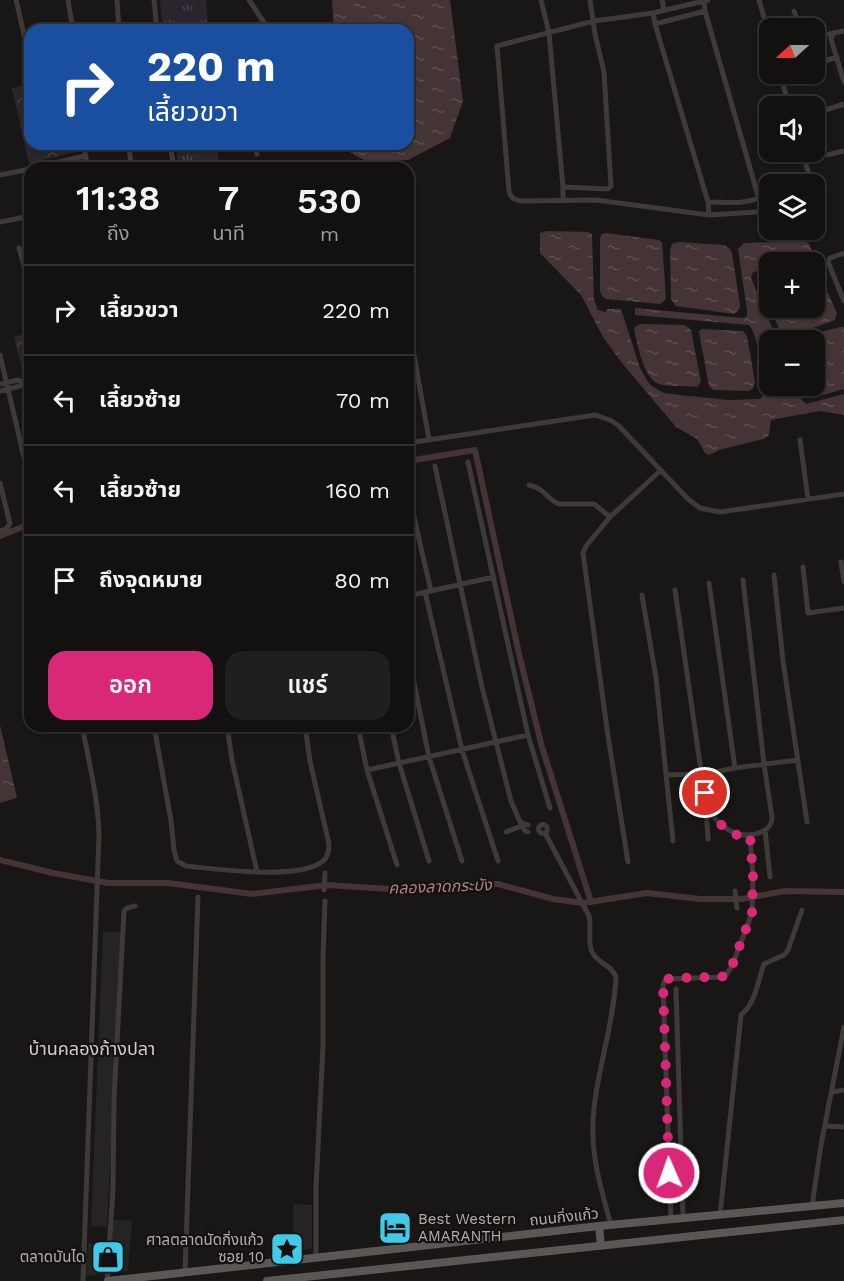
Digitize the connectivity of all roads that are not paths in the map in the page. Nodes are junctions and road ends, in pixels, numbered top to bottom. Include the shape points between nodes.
1 (16, 0) edge
2 (68, 0) edge
3 (117, 0) edge
4 (154, 0) edge
5 (249, 0) edge
6 (541, 0) edge
7 (590, 0) edge
8 (662, 0) edge
9 (706, 0) edge
10 (759, 0) edge
11 (664, 10) junction
12 (705, 11) junction
13 (794, 11) dead end
14 (653, 13) junction
15 (764, 18) edge
16 (796, 18) edge
17 (594, 21) junction
18 (72, 24) edge
19 (119, 24) edge
20 (156, 24) edge
21 (264, 24) edge
22 (655, 24) junction
23 (844, 31) edge
24 (549, 33) junction
25 (834, 33) junction
26 (24, 34) edge
27 (825, 35) edge
28 (837, 57) junction
29 (825, 61) edge
30 (844, 82) edge
31 (844, 104) edge
32 (825, 110) edge
33 (84, 150) edge
34 (256, 150) edge
35 (844, 151) edge
36 (257, 154) dead end
37 (827, 155) dead end
38 (86, 156) junction
39 (58, 162) edge
40 (87, 162) edge
41 (24, 169) edge
42 (0, 173) edge
43 (563, 187) junction
44 (563, 200) junction
45 (708, 202) junction
46 (759, 212) edge
47 (709, 214) junction
48 (24, 217) edge
49 (0, 222) edge
50 (19, 248) dead end
51 (844, 253) edge
52 (24, 266) edge
53 (844, 301) edge
54 (0, 356) edge
55 (414, 356) edge
56 (24, 382) edge
57 (5, 385) edge
58 (0, 391) edge
59 (429, 440) junction
60 (800, 440) dead end
61 (414, 441) edge
62 (24, 459) edge
63 (468, 462) dead end
64 (435, 466) dead end
65 (660, 471) junction
66 (0, 483) edge
67 (529, 485) dead end
68 (844, 494) edge
69 (808, 499) junction
70 (610, 517) junction
71 (414, 521) edge
72 (0, 531) edge
73 (841, 562) dead end
74 (803, 567) dead end
75 (774, 574) dead end
76 (494, 577) junction
77 (743, 580) dead end
78 (709, 582) dead end
79 (844, 582) edge
80 (460, 584) junction
81 (675, 590) dead end
82 (428, 591) junction
83 (414, 594) edge
84 (642, 595) dead end
85 (844, 608) edge
86 (414, 683) edge
87 (83, 732) edge
88 (155, 732) edge
89 (228, 732) edge
90 (306, 732) edge
91 (359, 732) edge
92 (392, 732) edge
93 (528, 735) junction
94 (496, 742) junction
95 (462, 750) junction
96 (429, 757) junction
97 (798, 760) junction
98 (399, 763) junction
99 (765, 764) junction
100 (735, 768) junction
101 (367, 770) junction
102 (702, 774) junction
103 (666, 775) junction
104 (550, 808) dead end
105 (706, 809) junction
106 (807, 822) dead end
107 (531, 828) junction
108 (765, 830) junction
109 (506, 831) dead end
110 (750, 836) junction
111 (708, 839) dead end
112 (673, 841) dead end
113 (429, 861) dead end
114 (462, 861) dead end
115 (498, 861) dead end
116 (628, 861) dead end
117 (397, 865) dead end
118 (257, 872) junction
119 (324, 873) dead end
120 (770, 877) dead end
121 (324, 890) dead end
122 (735, 891) dead end
123 (198, 897) dead end
124 (325, 901) dead end
125 (135, 906) dead end
126 (737, 907) dead end
127 (802, 910) dead end
128 (676, 989) dead end
129 (844, 1027) edge
130 (843, 1037) edge
131 (836, 1073) junction
132 (844, 1074) edge
133 (844, 1090) edge
134 (832, 1092) junction
135 (826, 1126) junction
136 (844, 1127) edge
137 (844, 1203) edge
138 (812, 1206) junction
139 (720, 1215) junction
140 (682, 1218) junction
141 (671, 1220) junction
142 (844, 1220) edge
143 (611, 1225) junction
144 (599, 1227) junction
145 (601, 1245) junction
146 (316, 1258) junction
147 (185, 1273) junction
148 (324, 1278) edge
149 (83, 1281) edge
150 (108, 1281) edge
151 (267, 1281) edge

1 - 26 street
2 - 18 street
3 - 19 street
4 - 20 street
5 - 21 street
6 - 24 street
7 - 17 street
8 - 11 street
9 - 11 street
9 - 12 street
10 - 15 street
11 - 14 street
12 - 22 street
12 - 45 street via 758,196 754,200
13 - 16 street
14 - 17 street
14 - 22 street
17 - 24 street
17 - 43 street via 603,72 611,186
22 - 45 street
23 - 25 street
24 - 43 street
24 - 44 street via 497,46 508,180 514,199
25 - 27 street
25 - 28 street via 831,39
28 - 29 street
28 - 30 street
31 - 32 street
33 - 38 street
34 - 36 street
35 - 37 street
38 - 39 street
38 - 40 street
41 - 42 street
43 - 44 street
44 - 47 street via 596,200
45 - 47 street
46 - 47 street
48 - 49 street
50 - 52 street
51 - 53 street via 828,262
54 - 57 street
55 - 59 street
56 - 57 street via 20,386
57 - 58 street
57 - 62 street
59 - 61 street
59 - 65 street via 595,416 618,425
60 - 69 street
63 - 76 street
64 - 80 street
65 - 69 street via 688,500 708,510 720,512
65 - 70 street
66 - 72 street via 10,524
67 - 70 street via 541,489 555,503 594,504
68 - 69 street
70 - 116 street via 583,553
71 - 82 street
73 - 79 street
74 - 85 street via 808,613
75 - 97 street
76 - 80 street
76 - 93 street
77 - 99 street
78 - 100 street
80 - 82 street
80 - 94 street
81 - 102 street
82 - 83 street
82 - 95 street
84 - 103 street
86 - 96 street
87 - 149 street via 99,818
88 - 118 street via 177,861 186,866
89 - 118 street
90 - 118 street via 329,852 323,861 311,867
91 - 101 street
92 - 98 street
93 - 94 street
93 - 104 street
94 - 95 street
94 - 107 street via 511,801
95 - 96 street
95 - 115 street
96 - 98 street
96 - 114 street
97 - 99 street
97 - 106 street
98 - 101 street
98 - 113 street
99 - 100 street
99 - 108 street via 772,824
100 - 102 street
101 - 117 street
102 - 103 street
102 - 105 street
103 - 112 street
105 - 110 street via 731,832
105 - 111 street
107 - 109 street
107 - 143 street via 589,916 591,950 613,969 616,977 594,1110 594,1161
108 - 110 street
108 - 120 street
110 - 141 street via 752,913 732,966 721,977 664,980
119 - 121 street
122 - 126 street
123 - 147 street
124 - 146 street
125 - 150 street via 124,911
127 - 139 street via 790,947 764,964 758,987 741,1015
128 - 140 street
129 - 130 street
130 - 131 street
131 - 132 street
131 - 134 street
133 - 134 street
134 - 135 street
135 - 136 street
135 - 138 street
137 - 138 main road, ถนนกิ่งแก้ว
138 - 139 main road, ถนนกิ่งแก้ว
139 - 140 main road, ถนนกิ่งแก้ว
140 - 141 main road, ถนนกิ่งแก้ว
141 - 143 main road, ถนนกิ่งแก้ว
142 - 145 main road
143 - 144 main road, ถนนกิ่งแก้ว
144 - 145 main road
144 - 146 main road, ถนนกิ่งแก้ว
145 - 148 main road
146 - 147 main road, ถนนกิ่งแก้ว
147 - 150 main road, ถนนกิ่งแก้ว
148 - 151 main road

